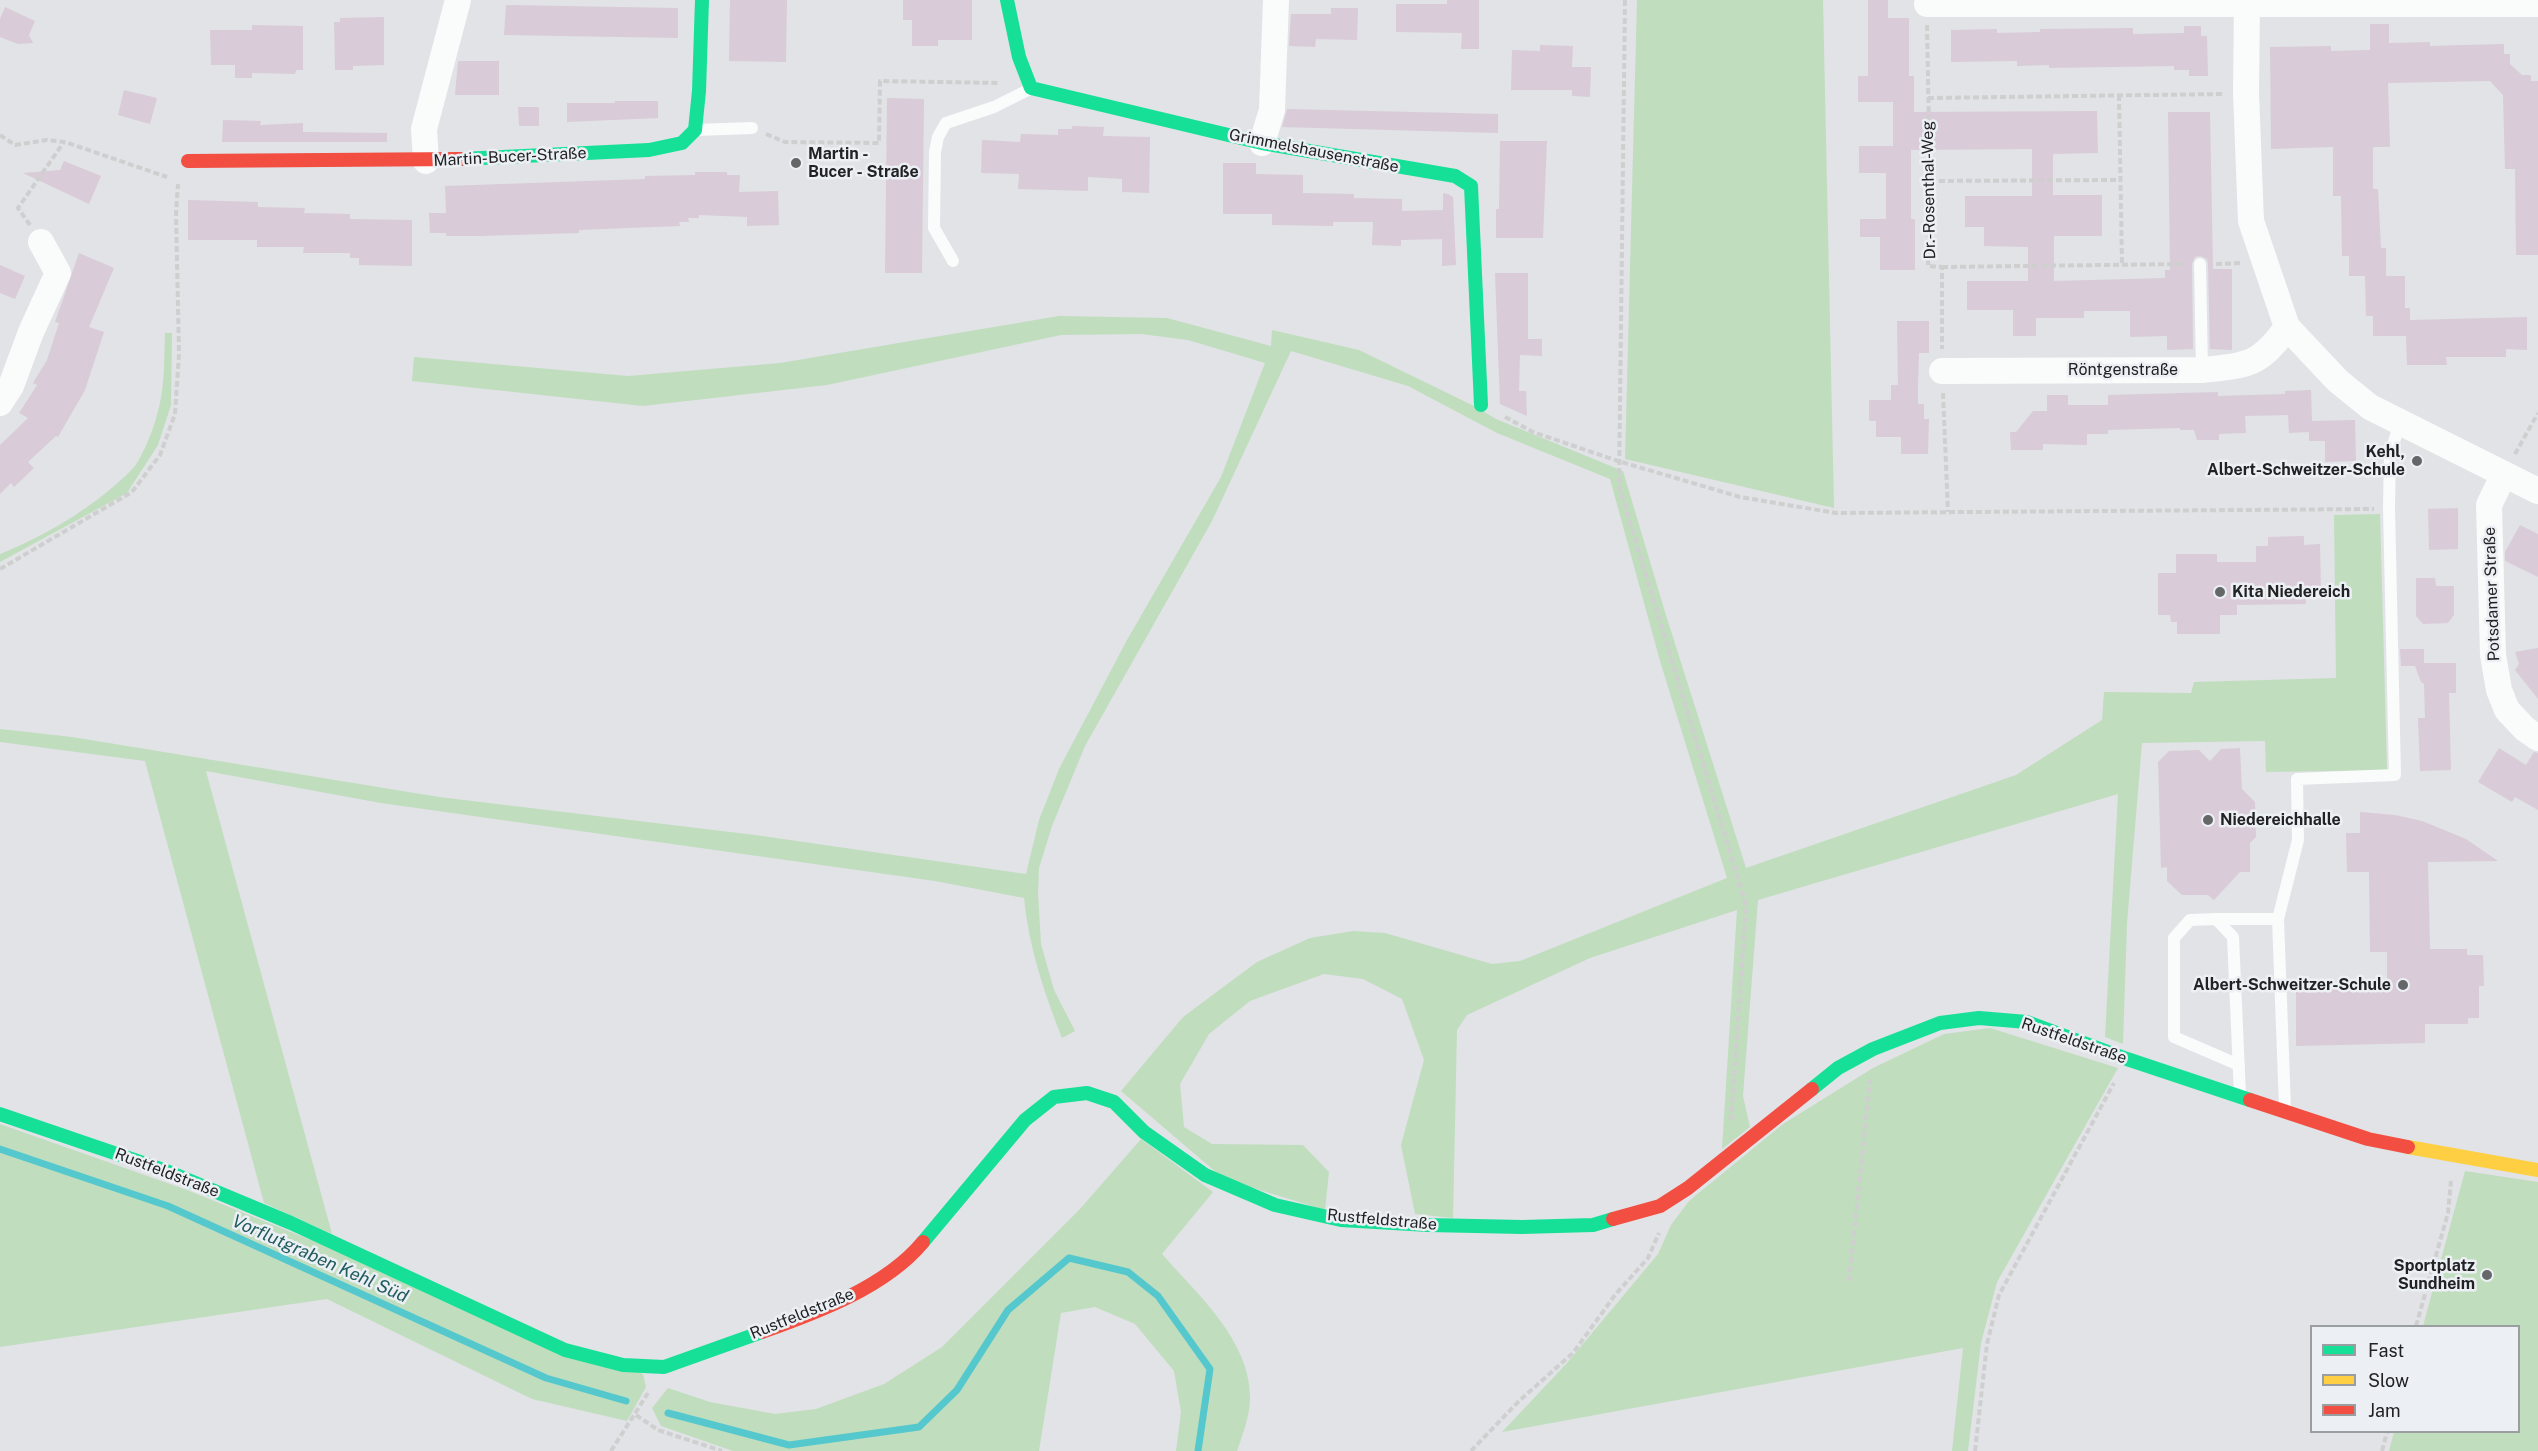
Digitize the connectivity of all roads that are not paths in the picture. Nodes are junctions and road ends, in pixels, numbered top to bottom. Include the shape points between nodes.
1 (458, 0) edge
2 (702, 0) edge
3 (1007, 0) edge
4 (1276, 0) edge
5 (2247, 1) edge
6 (1927, 4) road end
7 (2538, 4) edge
8 (1031, 88) junction
9 (752, 128) road end
10 (695, 130) junction
11 (1262, 143) junction
12 (188, 161) dead end
13 (426, 161) junction
14 (41, 242) road end
15 (952, 261) dead end
16 (2200, 264) road end
17 (2287, 327) junction
18 (1942, 370) road end
19 (2202, 370) junction
20 (0, 403) edge
21 (1481, 405) road end
22 (2400, 423) junction
23 (2504, 474) junction
24 (2538, 491) edge
25 (2538, 738) edge
26 (2216, 919) junction
27 (2278, 919) junction
28 (2239, 1065) junction
29 (2241, 1096) junction
30 (2286, 1112) junction
31 (0, 1114) edge
32 (2538, 1170) edge

1 - 13 street via 424,129
2 - 10 street
3 - 8 street via 1019,57
4 - 11 street via 1272,110
5 - 6 street
5 - 7 street
5 - 17 street via 2251,221
8 - 11 street, Grimmelshausenstraße
8 - 15 lane via 994,107 946,123 938,137 934,152 934,228
9 - 10 lane
10 - 13 street, Martin-Bucer-Straße via 682,143 649,150
11 - 21 street, Grimmelshausenstraße via 1455,176 1471,186
12 - 13 street, Martin-Bucer-Straße
14 - 20 street via 57,273 11,386
16 - 19 lane
17 - 19 street, Röntgenstraße via 2271,350 2245,365
17 - 22 street via 2338,381 2370,407
18 - 19 street, Röntgenstraße
22 - 23 street
22 - 27 lane via 2390,454 2389,508 2396,775 2297,779 2298,840
23 - 24 street
23 - 25 street, Potsdamer Straße via 2489,505 2493,655 2507,710
26 - 27 lane
26 - 28 lane via 2233,937
26 - 28 lane via 2190,920 2174,938 2174,1037
27 - 30 lane
28 - 29 lane
29 - 30 street, Rustfeldstraße
29 - 31 street, Rustfeldstraße via 2027,1022 1979,1017 1940,1023 1838,1068 1660,1206 1593,1225 1522,1227 1341,1220 1275,1205 1205,1175 1144,1132 1114,1102 1087,1093 1054,1097 1025,1120 913,1254 857,1293 664,1367 623,1365 565,1350 291,1223 164,1170
30 - 32 street, Rustfeldstraße via 2368,1139

